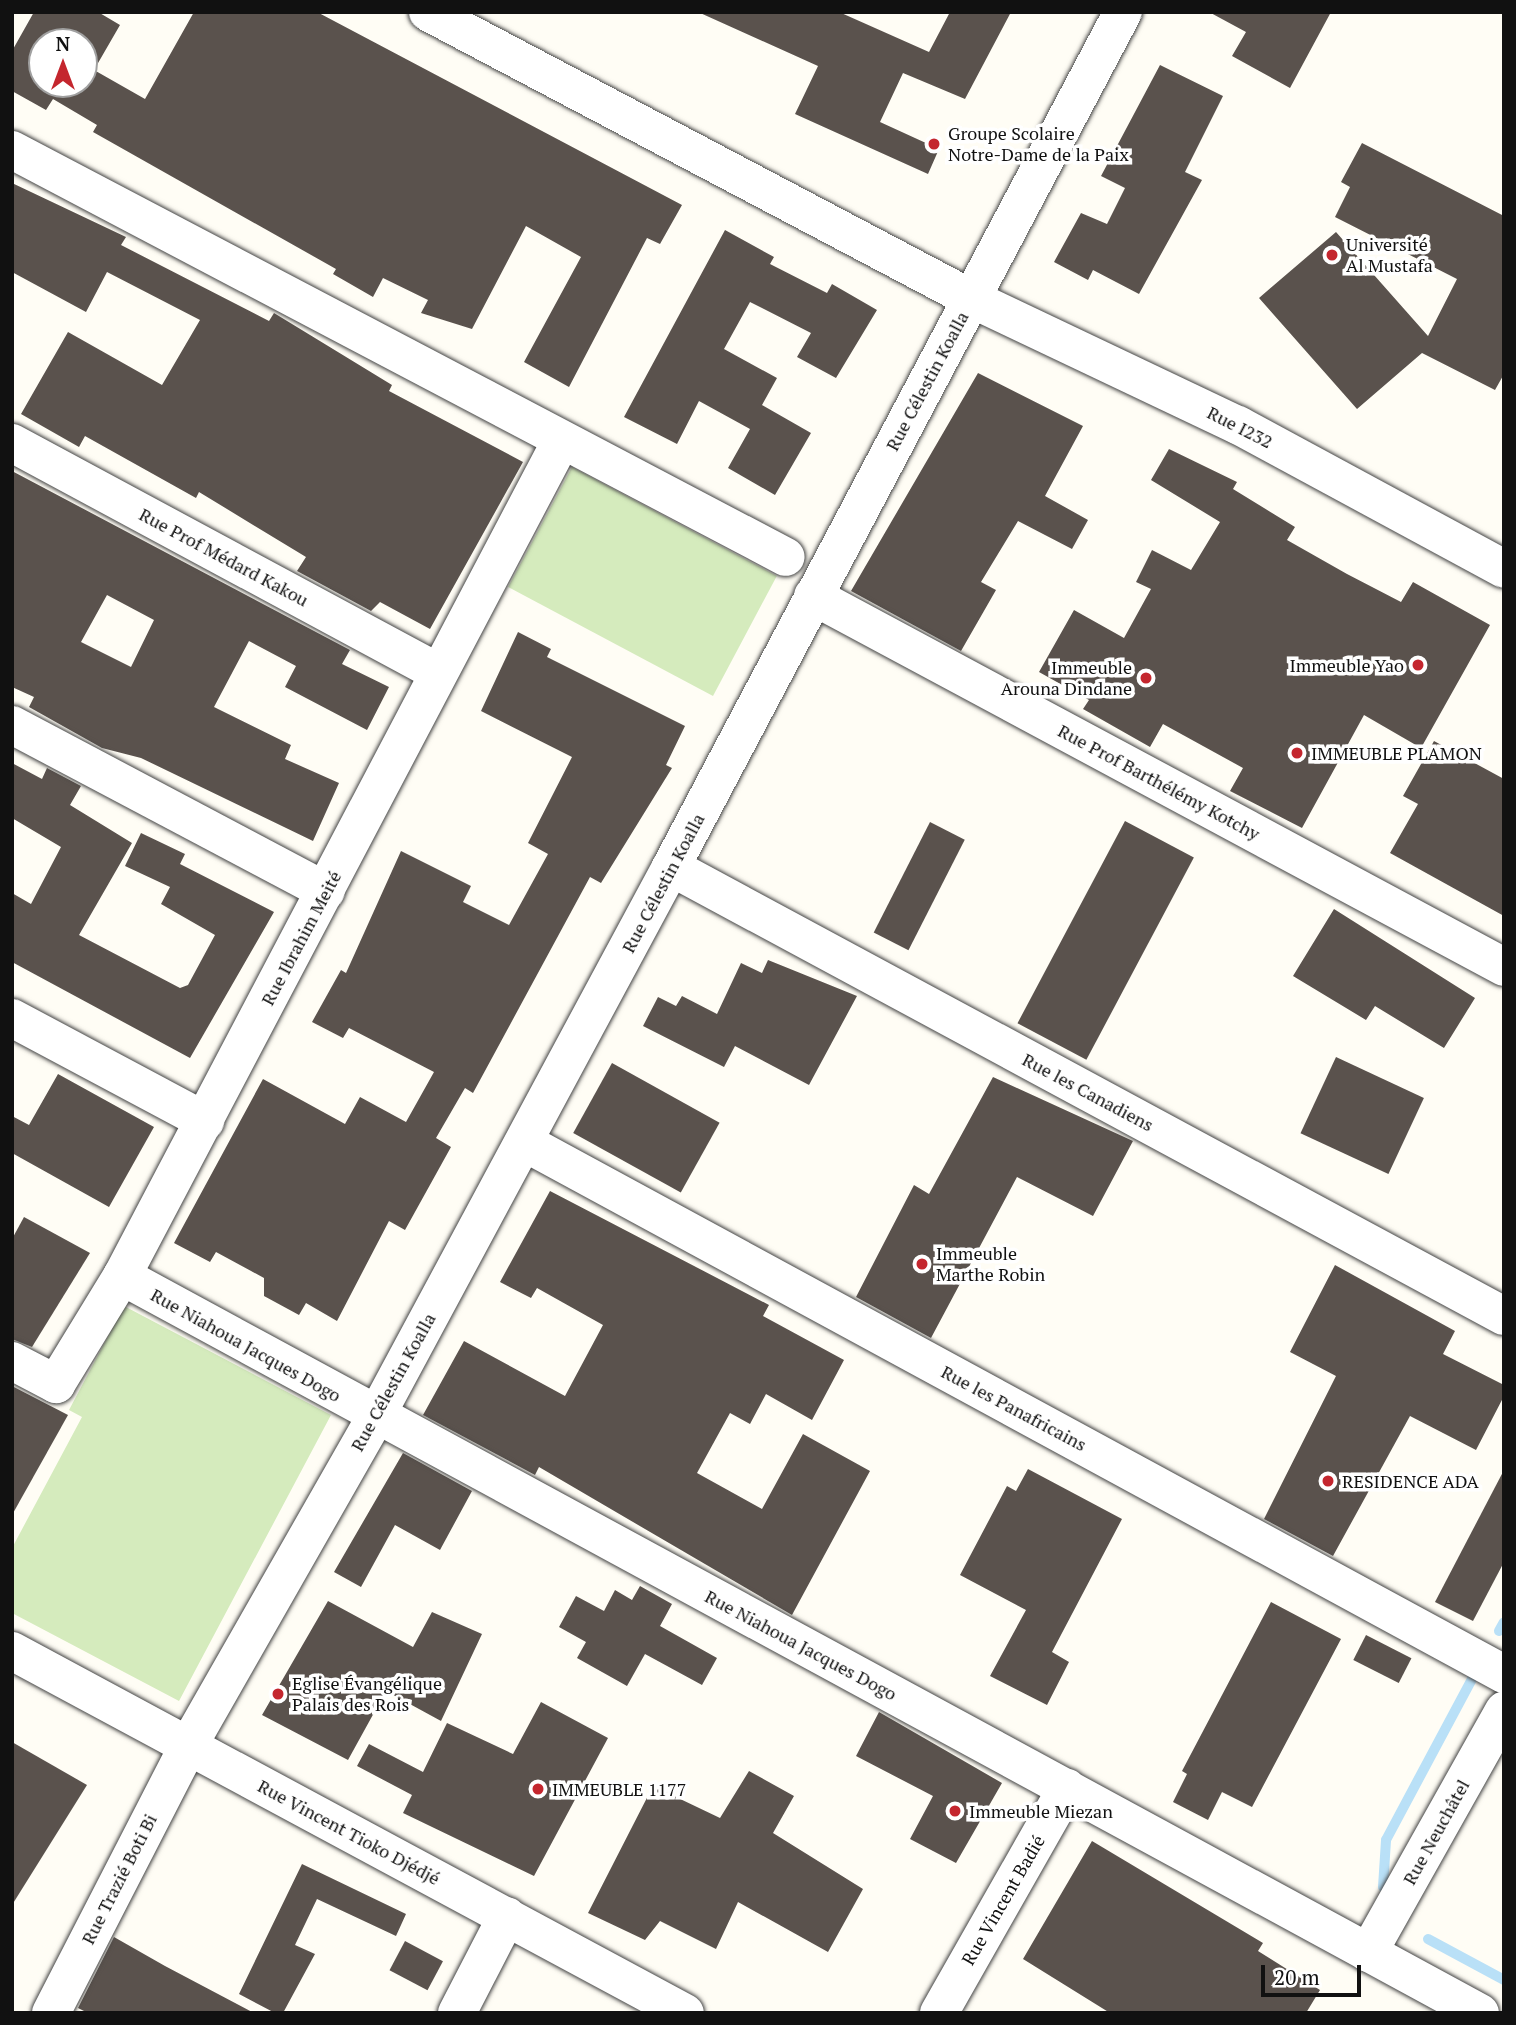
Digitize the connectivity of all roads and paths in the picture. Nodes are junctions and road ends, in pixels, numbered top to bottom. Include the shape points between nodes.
1 (428, 12) edge
2 (1123, 12) edge
3 (12, 150) edge
4 (970, 298) junction
5 (12, 443) edge
6 (561, 443) junction
7 (786, 557) dead end
8 (1504, 569) edge
9 (813, 596) junction
10 (436, 671) junction
11 (12, 725) edge
12 (671, 867) junction
13 (326, 891) junction
14 (1504, 967) edge
15 (12, 1018) edge
16 (205, 1121) junction
17 (524, 1142) junction
18 (122, 1276) junction
19 (1504, 1316) edge
20 (12, 1361) edge
21 (376, 1416) junction
22 (12, 1651) edge
23 (1504, 1674) edge
24 (1504, 1711) edge
25 (188, 1746) junction
26 (1067, 1788) junction
27 (507, 1916) junction
28 (1368, 1953) junction
29 (51, 2013) edge
30 (457, 2013) edge
31 (685, 2013) edge
32 (939, 2013) edge
33 (1480, 2013) edge

1 - 4 street, Rue I232
2 - 4 street, Rue Célestin Koalla
3 - 6 street
4 - 8 street, Rue I232 via 1238,425
4 - 9 street, Rue Célestin Koalla
5 - 10 street, Rue Prof Médard Kakou
6 - 7 street
6 - 10 street, Rue Ibrahim Meité
9 - 12 street, Rue Célestin Koalla
9 - 14 street, Rue Prof Barthélémy Kotchy
10 - 13 street, Rue Ibrahim Meité
11 - 13 street
12 - 17 street, Rue Célestin Koalla
12 - 19 street, Rue les Canadiens
13 - 16 street, Rue Ibrahim Meité
15 - 16 street
16 - 18 street, Rue Ibrahim Meité
17 - 21 street, Rue Célestin Koalla
17 - 23 street, Rue les Panafricains
18 - 20 street, Rue Ibrahim Meité via 56,1384
18 - 21 street, Rue Niahoua Jacques Dogo
21 - 25 street, Rue Célestin Koalla
21 - 26 street, Rue Niahoua Jacques Dogo
22 - 25 street, Rue Vincent Tioko Djédjé
24 - 28 street, Rue Neuchâtel
25 - 27 street, Rue Vincent Tioko Djédjé
25 - 29 street, Rue Trazié Boti Bi
26 - 28 street, Rue Niahoua Jacques Dogo
26 - 32 street, Rue Vincent Badié
27 - 30 street
27 - 31 street, Rue Vincent Tioko Djédjé
28 - 33 street, Rue Niahoua Jacques Dogo

